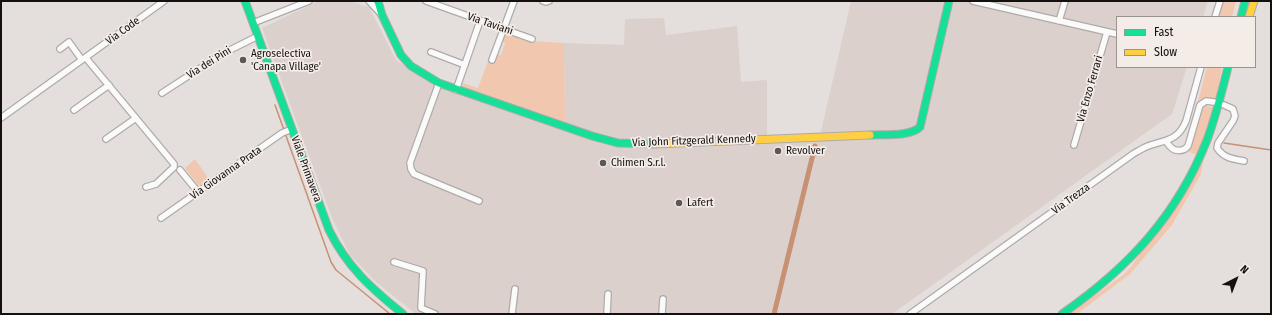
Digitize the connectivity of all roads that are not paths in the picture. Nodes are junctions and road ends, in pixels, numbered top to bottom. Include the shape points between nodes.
1 (164, 1) edge
2 (245, 1) edge
3 (309, 1) edge
4 (369, 1) edge
5 (378, 1) edge
6 (426, 1) edge
7 (514, 1) edge
8 (543, 1) edge
9 (549, 1) edge
10 (949, 1) edge
11 (973, 1) edge
12 (1065, 1) edge
13 (1220, 1) edge
14 (1238, 1) edge
15 (1245, 1) edge
16 (1254, 1) edge
17 (382, 15) junction
18 (1215, 16) edge
19 (1235, 16) edge
20 (1241, 16) edge
21 (1249, 16) edge
22 (480, 21) junction
23 (1059, 21) junction
24 (253, 23) junction
25 (504, 28) junction
26 (1107, 32) junction
27 (1116, 34) edge
28 (258, 36) junction
29 (532, 39) dead end
30 (60, 49) dead end
31 (431, 52) dead end
32 (84, 59) junction
33 (492, 60) dead end
34 (465, 65) junction
35 (1201, 68) edge
36 (1227, 68) edge
37 (1232, 68) edge
38 (439, 83) junction
39 (1224, 83) junction
40 (109, 85) junction
41 (456, 90) junction
42 (162, 93) dead end
43 (1214, 102) dead end
44 (1224, 105) dead end
45 (74, 110) dead end
46 (1, 118) edge
47 (136, 118) junction
48 (290, 129) junction
49 (106, 139) dead end
50 (1166, 141) junction
51 (1074, 145) dead end
52 (1244, 161) dead end
53 (180, 170) dead end
54 (146, 187) dead end
55 (198, 192) junction
56 (479, 201) dead end
57 (161, 218) dead end
58 (394, 262) dead end
59 (515, 289) dead end
60 (608, 294) dead end
61 (663, 299) dead end
62 (403, 314) edge
63 (435, 314) edge
64 (512, 314) edge
65 (607, 314) edge
66 (662, 314) edge
67 (910, 314) edge
68 (1062, 314) edge

1 - 32 street, Via Code
2 - 24 main road, Viale Primavera
3 - 24 street
4 - 17 street, Via John Fitzgerald Kennedy
5 - 17 main road, Via John Fitzgerald Kennedy
6 - 22 street, Via Taviani
7 - 25 street
8 - 9 street
10 - 41 main road, Via John Fitzgerald Kennedy via 920,127 910,133 618,143
11 - 23 street
12 - 23 street
13 - 18 street
14 - 19 main road
15 - 20 main road
16 - 21 main road
17 - 38 main road, Via John Fitzgerald Kennedy via 400,55 410,66
22 - 25 street, Via Taviani
22 - 34 street
23 - 26 street
24 - 28 main road, Viale Primavera
25 - 29 street, Via Taviani
25 - 33 street
26 - 27 street
26 - 51 street, Via Enzo Ferrari
28 - 42 street, Via dei Pini via 222,54
28 - 48 main road, Viale Primavera
30 - 32 street via 69,42
31 - 34 street
32 - 40 street
32 - 46 street, Via Code
34 - 41 street
35 - 50 street, Via Trezza via 1184,126
36 - 39 main road
37 - 39 main road
38 - 41 main road, Via John Fitzgerald Kennedy
38 - 56 street via 410,168 414,174
39 - 68 main road via 1201,155 1167,216 1140,250 1118,271
40 - 45 street
40 - 47 street
43 - 50 street via 1206,101 1200,105 1185,150 1173,150
44 - 52 street via 1233,109 1235,116 1217,148 1227,158
47 - 49 street
47 - 54 street via 174,164 174,167 156,184
48 - 55 street, Via Giovanna Prata
48 - 62 main road, Viale Primavera via 339,251 360,277
50 - 67 street, Via Trezza via 1133,154
53 - 55 street
55 - 57 street, Via Giovanna Prata
58 - 63 street via 423,271 421,308
59 - 64 street
60 - 65 street
61 - 66 street

